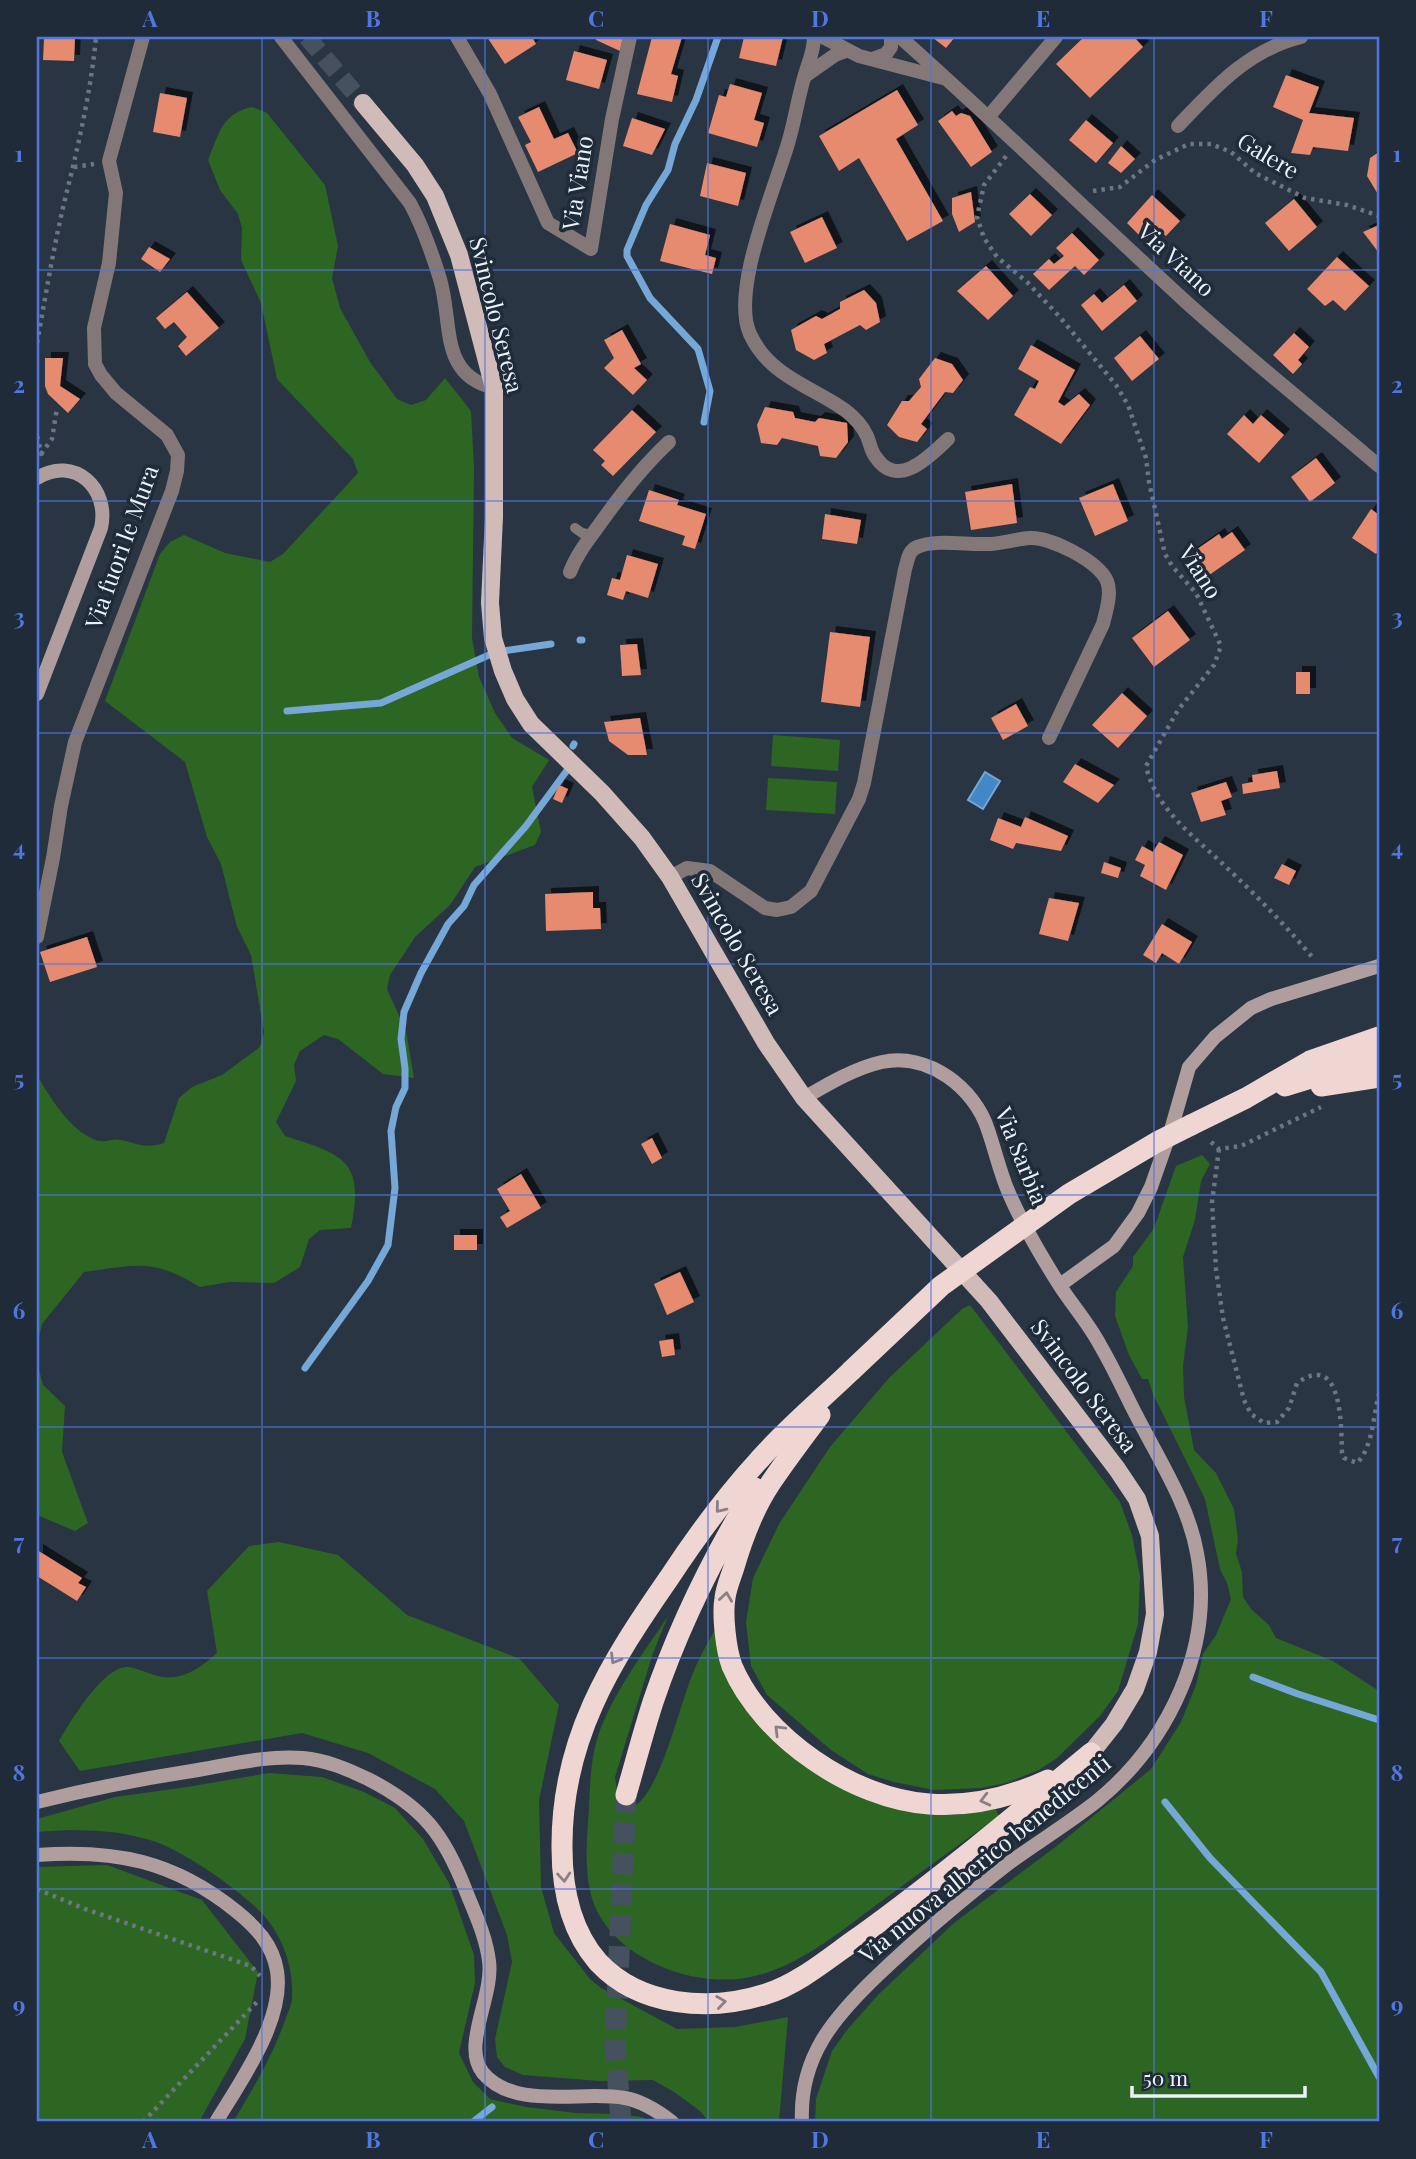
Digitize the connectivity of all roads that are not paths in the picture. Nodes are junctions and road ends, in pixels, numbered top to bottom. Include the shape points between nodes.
1 (143, 37) edge
2 (281, 37) edge
3 (457, 37) edge
4 (630, 37) edge
5 (814, 37) edge
6 (823, 37) edge
7 (891, 37) edge
8 (900, 37) edge
9 (1056, 37) edge
10 (1301, 37) edge
11 (846, 51) junction
12 (872, 59) junction
13 (804, 77) junction
14 (948, 79) junction
15 (363, 103) tunnel mouth
16 (989, 116) junction
17 (1178, 126) dead end
18 (494, 388) junction
19 (948, 439) dead end
20 (668, 442) dead end
21 (1379, 466) edge
22 (37, 478) edge
23 (575, 528) dead end
24 (591, 535) junction
25 (570, 572) dead end
26 (37, 694) edge
27 (1049, 738) dead end
28 (670, 877) junction
29 (37, 937) edge
30 (1379, 966) edge
31 (1379, 1037) edge
32 (1379, 1056) edge
33 (1379, 1077) edge
34 (804, 1098) junction
35 (1246, 1098) junction
36 (1060, 1285) junction
37 (852, 1371) junction
38 (1091, 1753) junction
39 (626, 1795) tunnel mouth
40 (37, 1801) edge
41 (37, 1854) edge
42 (216, 2122) edge
43 (672, 2122) edge
44 (802, 2122) edge

1 - 29 street, Via fuori le Mura via 109,161 116,193 109,263 94,328 95,364 116,393 167,435 178,455 177,471 75,742
2 - 18 street via 410,203 441,281 454,356 470,379
3 - 4 street, Via Viano via 490,94 548,223 591,249
5 - 13 street
6 - 11 street, Via Viano
7 - 12 street via 886,54
8 - 14 street, Via Viano
9 - 16 street
10 - 17 street via 1242,62
11 - 12 street, Via Viano
11 - 13 street
12 - 14 street, Via Viano
13 - 19 street via 748,274 750,334 761,353 787,377 856,418 875,457 886,467 898,471 923,463
14 - 16 street, Via Viano
15 - 18 main road, Svincolo Seresa via 435,196 459,255
16 - 21 street, Via Viano via 1186,302
18 - 28 main road, Svincolo Seresa via 490,603 503,671 531,723 603,793
20 - 24 street via 646,463
22 - 26 street via 58,469 77,474 95,489 104,510
23 - 24 lane
24 - 25 street
27 - 28 street via 1103,624 1107,582 1079,554 1032,538 917,547 909,552 905,569 859,799 811,891 791,907 777,910 765,908 710,871 687,868
28 - 34 main road, Svincolo Seresa via 766,1043
30 - 36 street via 1270,999 1214,1037 1189,1067 1159,1164 1138,1213 1114,1246
31 - 35 highway via 1310,1061
32 - 35 highway
33 - 35 highway
34 - 36 street, Via Sarbia via 884,1062 919,1063 950,1078 985,1120 1007,1188
34 - 38 main road, Svincolo Seresa via 989,1301 1136,1499 1150,1536 1155,1614 1135,1689
35 - 37 highway, bridge via 1157,1142 1069,1194 941,1286
36 - 44 street, Via nuova alberico benedicenti via 1100,1344 1188,1517 1198,1555 1201,1595 1188,1671 1163,1726 1127,1772 1098,1800 950,1910 857,1995 827,2029 808,2070
38 -> 37 highway via 1039,1784 981,1802 955,1805 895,1799 847,1780 795,1745 752,1700 732,1665 724,1597 768,1486
37 -> 38 highway via 759,1460 686,1553 599,1687 577,1744 564,1815 562,1861 571,1914 593,1956 636,1989 666,2001 705,2005 767,1994 791,1983 956,1866
37 - 39 highway via 769,1464 729,1531 654,1700
40 - 43 street via 119,1783 284,1758 338,1766 389,1790 426,1819 451,1856 486,1942 489,1985 475,2054 483,2073 492,2082 520,2093 625,2098
41 - 42 street via 102,1853 141,1860 213,1892 258,1930 278,1972 275,2004 266,2034

